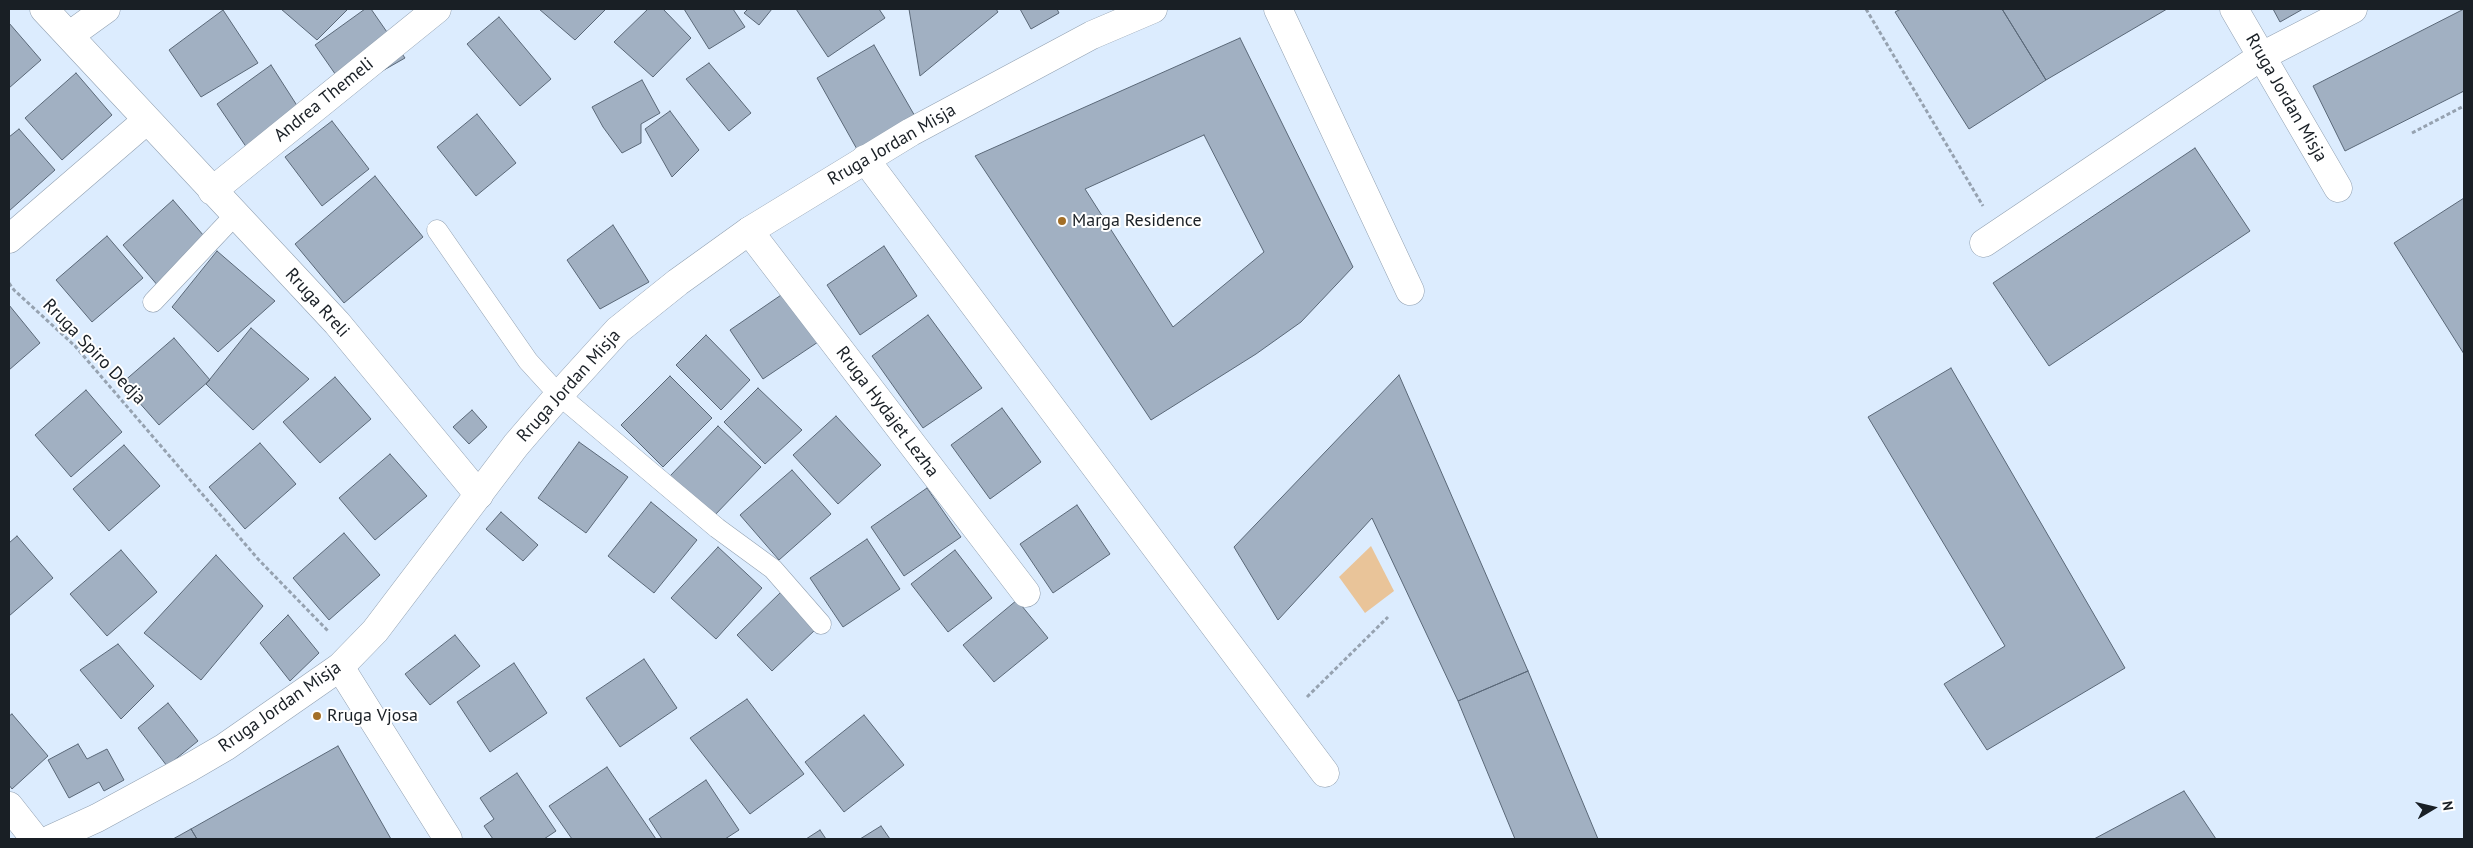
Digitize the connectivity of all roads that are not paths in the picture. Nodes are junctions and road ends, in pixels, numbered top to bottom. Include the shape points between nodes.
1 (44, 9) edge
2 (106, 9) edge
3 (437, 9) edge
4 (1153, 9) edge
5 (1278, 9) edge
6 (2234, 9) edge
7 (2353, 9) edge
8 (70, 36) junction
9 (2262, 56) junction
10 (147, 120) junction
11 (865, 159) junction
12 (2338, 188) dead end
13 (212, 191) junction
14 (235, 215) junction
15 (437, 230) dead end
16 (749, 231) junction
17 (9, 239) edge
18 (1984, 243) dead end
19 (1410, 291) dead end
20 (153, 302) dead end
21 (559, 395) junction
22 (479, 495) junction
23 (1026, 592) dead end
24 (821, 624) dead end
25 (346, 661) junction
26 (1325, 773) dead end
27 (9, 806) edge
28 (35, 839) edge
29 (51, 839) edge
30 (448, 839) edge

1 - 8 street, Rruga Rreli
2 - 8 street
3 - 13 street, Andrea Themeli
4 - 11 street, Rruga Jordan Misja via 1092,36
5 - 19 street
6 - 9 street, Rruga Jordan Misja
7 - 9 street
8 - 10 street, Rruga Rreli
9 - 12 street, Rruga Jordan Misja
9 - 18 street
10 - 13 street, Rruga Rreli
10 - 17 street
11 - 16 street, Rruga Jordan Misja
11 - 26 street
13 - 14 street, Rruga Rreli
14 - 20 lane
14 - 22 street, Rruga Rreli via 337,323
15 - 21 lane via 528,361
16 - 21 street, Rruga Jordan Misja via 618,330
16 - 23 street, Rruga Hydajet Lezha
21 - 22 street, Rruga Jordan Misja
21 - 24 lane via 717,528 773,569
22 - 25 street, Rruga Jordan Misja via 375,631
25 - 29 street, Rruga Jordan Misja via 190,768
25 - 30 street
27 - 28 street

